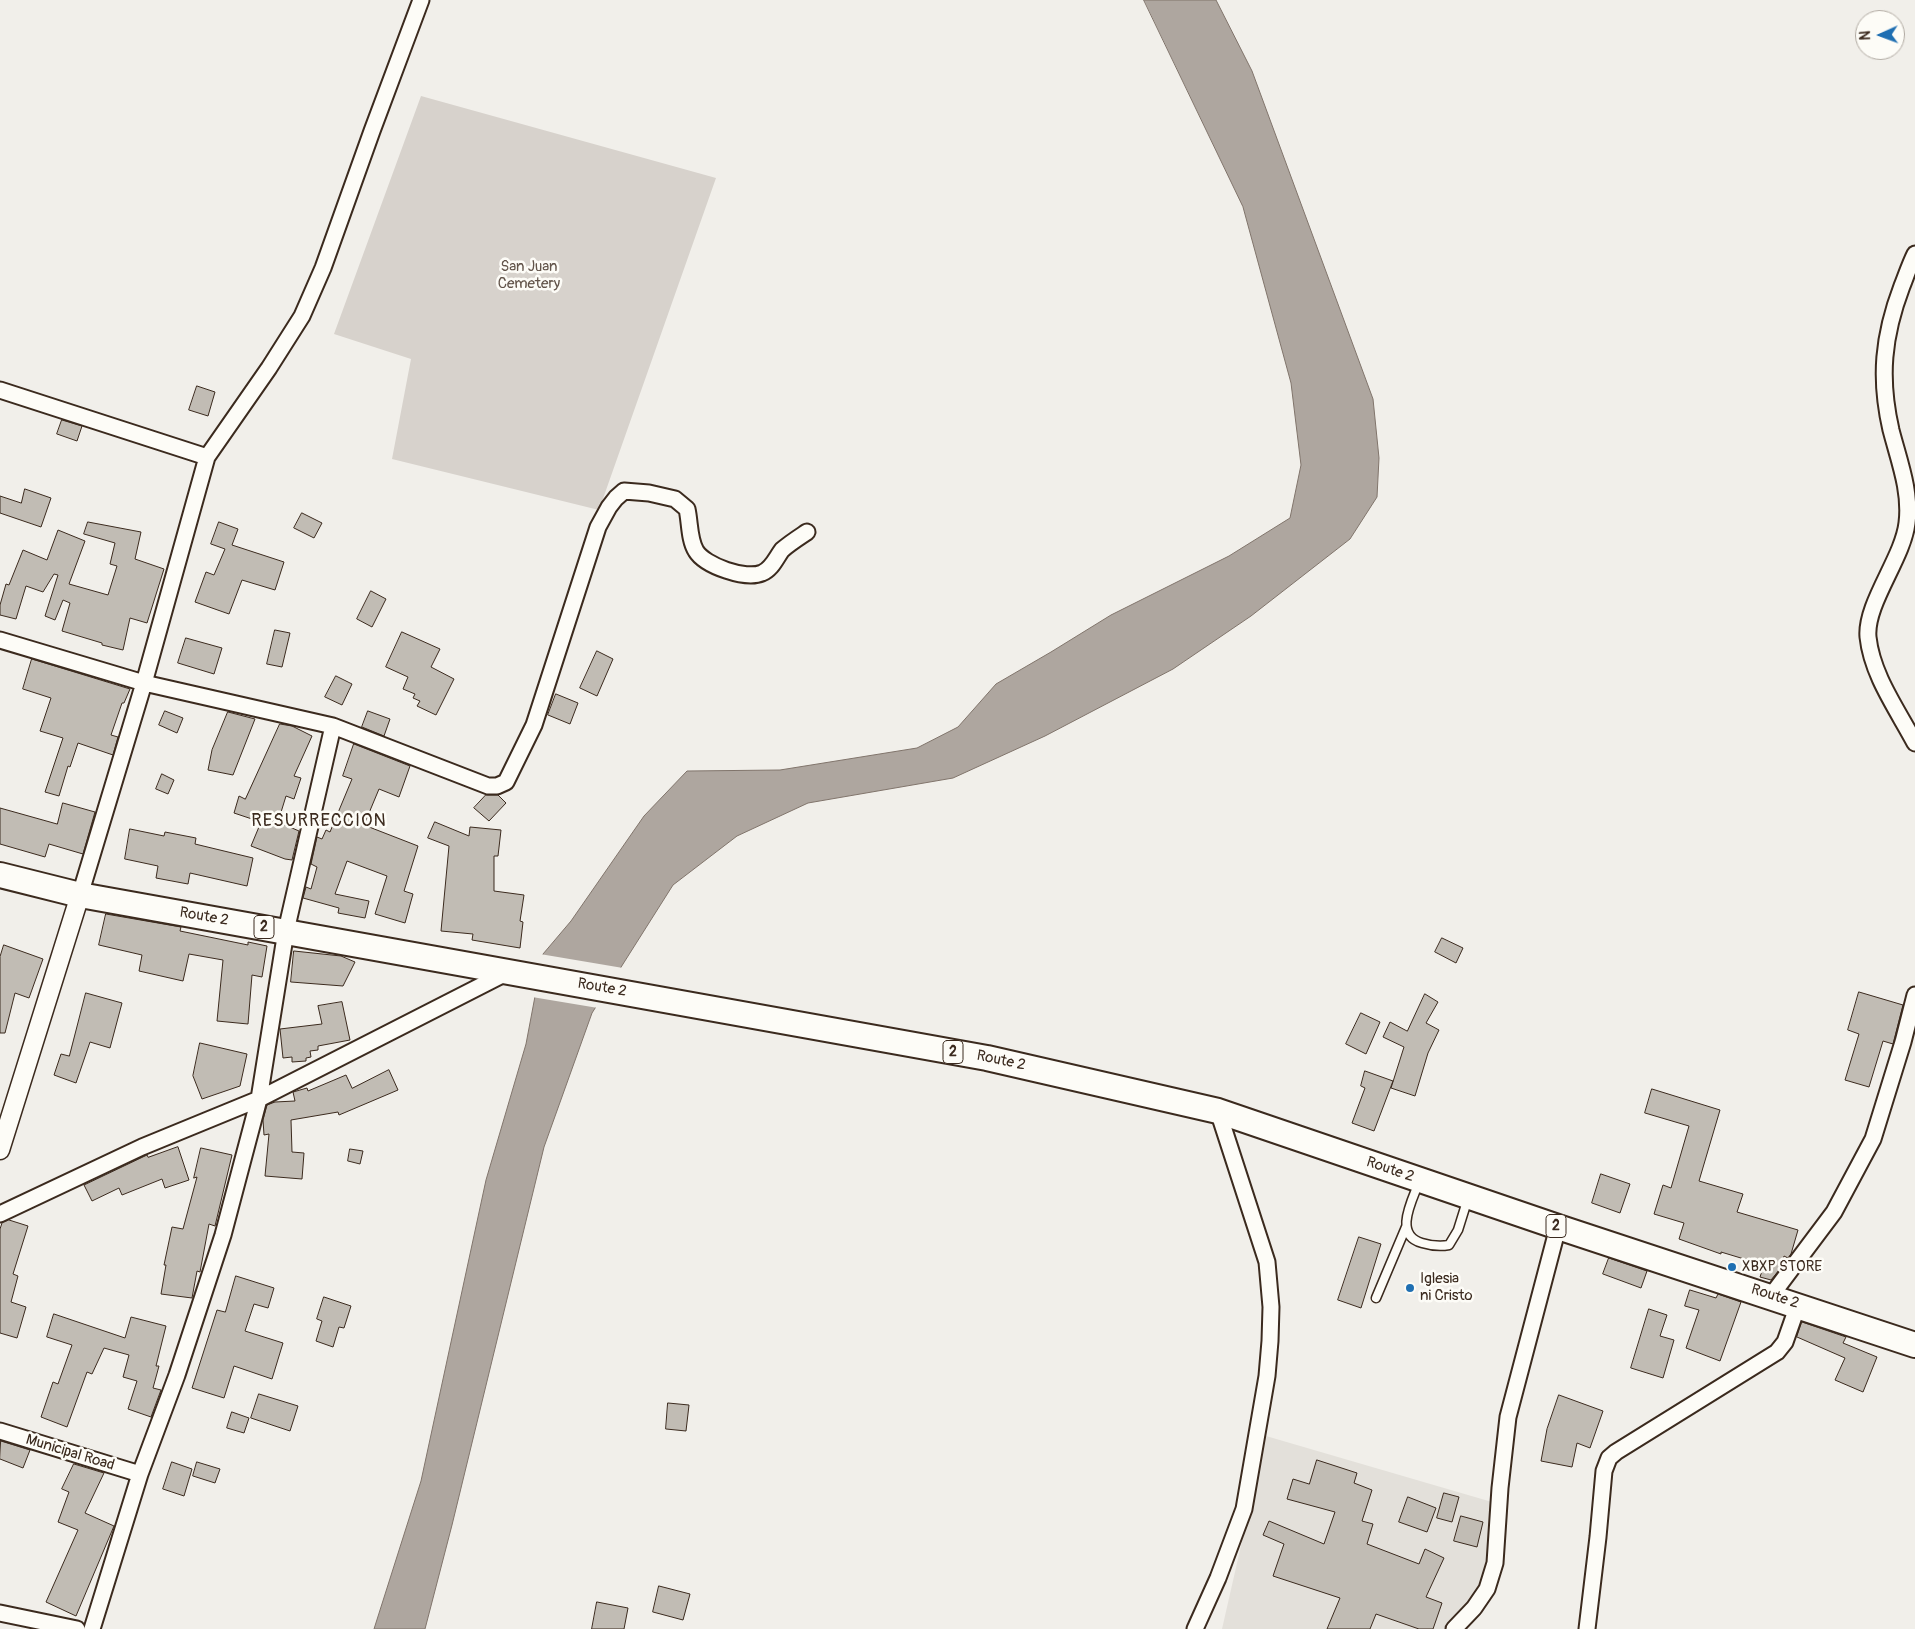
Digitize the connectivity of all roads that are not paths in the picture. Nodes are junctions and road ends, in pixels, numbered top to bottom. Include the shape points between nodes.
1 (421, 0) edge
2 (1915, 254) edge
3 (0, 390) edge
4 (207, 456) junction
5 (807, 532) dead end
6 (0, 640) edge
7 (144, 682) junction
8 (333, 726) junction
9 (1915, 743) edge
10 (0, 874) edge
11 (80, 895) junction
12 (286, 931) junction
13 (518, 973) junction
14 (1915, 995) edge
15 (259, 1099) junction
16 (1218, 1111) junction
17 (0, 1150) edge
18 (1420, 1180) junction
19 (1469, 1196) junction
20 (0, 1214) edge
21 (1406, 1227) junction
22 (1558, 1227) junction
23 (1771, 1296) junction
24 (1376, 1298) dead end
25 (1798, 1305) junction
26 (1906, 1342) edge
27 (0, 1432) edge
28 (140, 1474) junction
29 (0, 1613) edge
30 (77, 1629) edge
31 (92, 1629) edge
32 (1195, 1629) edge
33 (1454, 1629) edge
34 (1587, 1629) edge

1 - 4 street via 323,268 302,316
2 - 9 street via 1895,304 1883,365 1886,403 1909,506 1907,526 1903,543 1876,603 1868,633 1870,654 1878,674
3 - 4 street
4 - 7 street
5 - 8 street via 791,542 763,573 725,570 696,551 688,510 675,499 634,491 620,494 598,527 534,725 502,785 488,786
6 - 7 street
7 - 8 street
7 - 11 street
8 - 12 street
10 - 11 highway, Route 2 / 2
11 - 12 highway, Route 2 / 2
11 - 17 street
12 - 13 highway, Route 2 / 2
12 - 15 street
13 - 15 street
13 - 16 highway, Route 2 / 2 via 987,1058
14 - 23 street via 1873,1139 1834,1212
15 - 20 street via 142,1147
15 - 28 street via 223,1235
16 - 18 highway, Route 2 / 2
16 - 32 street via 1267,1262 1270,1341 1244,1508
18 - 19 highway, Route 2 / 2
18 - 21 lane
19 - 21 lane via 1449,1246 1438,1248 1413,1240
19 - 22 highway, Route 2 / 2
21 - 24 lane
22 - 23 highway, Route 2 / 2
22 - 33 street via 1508,1417 1495,1563 1487,1589
23 - 25 highway, Route 2 / 2
25 - 26 highway, Route 2 / 2
25 - 34 street via 1777,1352 1609,1458 1604,1472
27 - 28 street, Municipal Road
28 - 31 street
29 - 30 street

